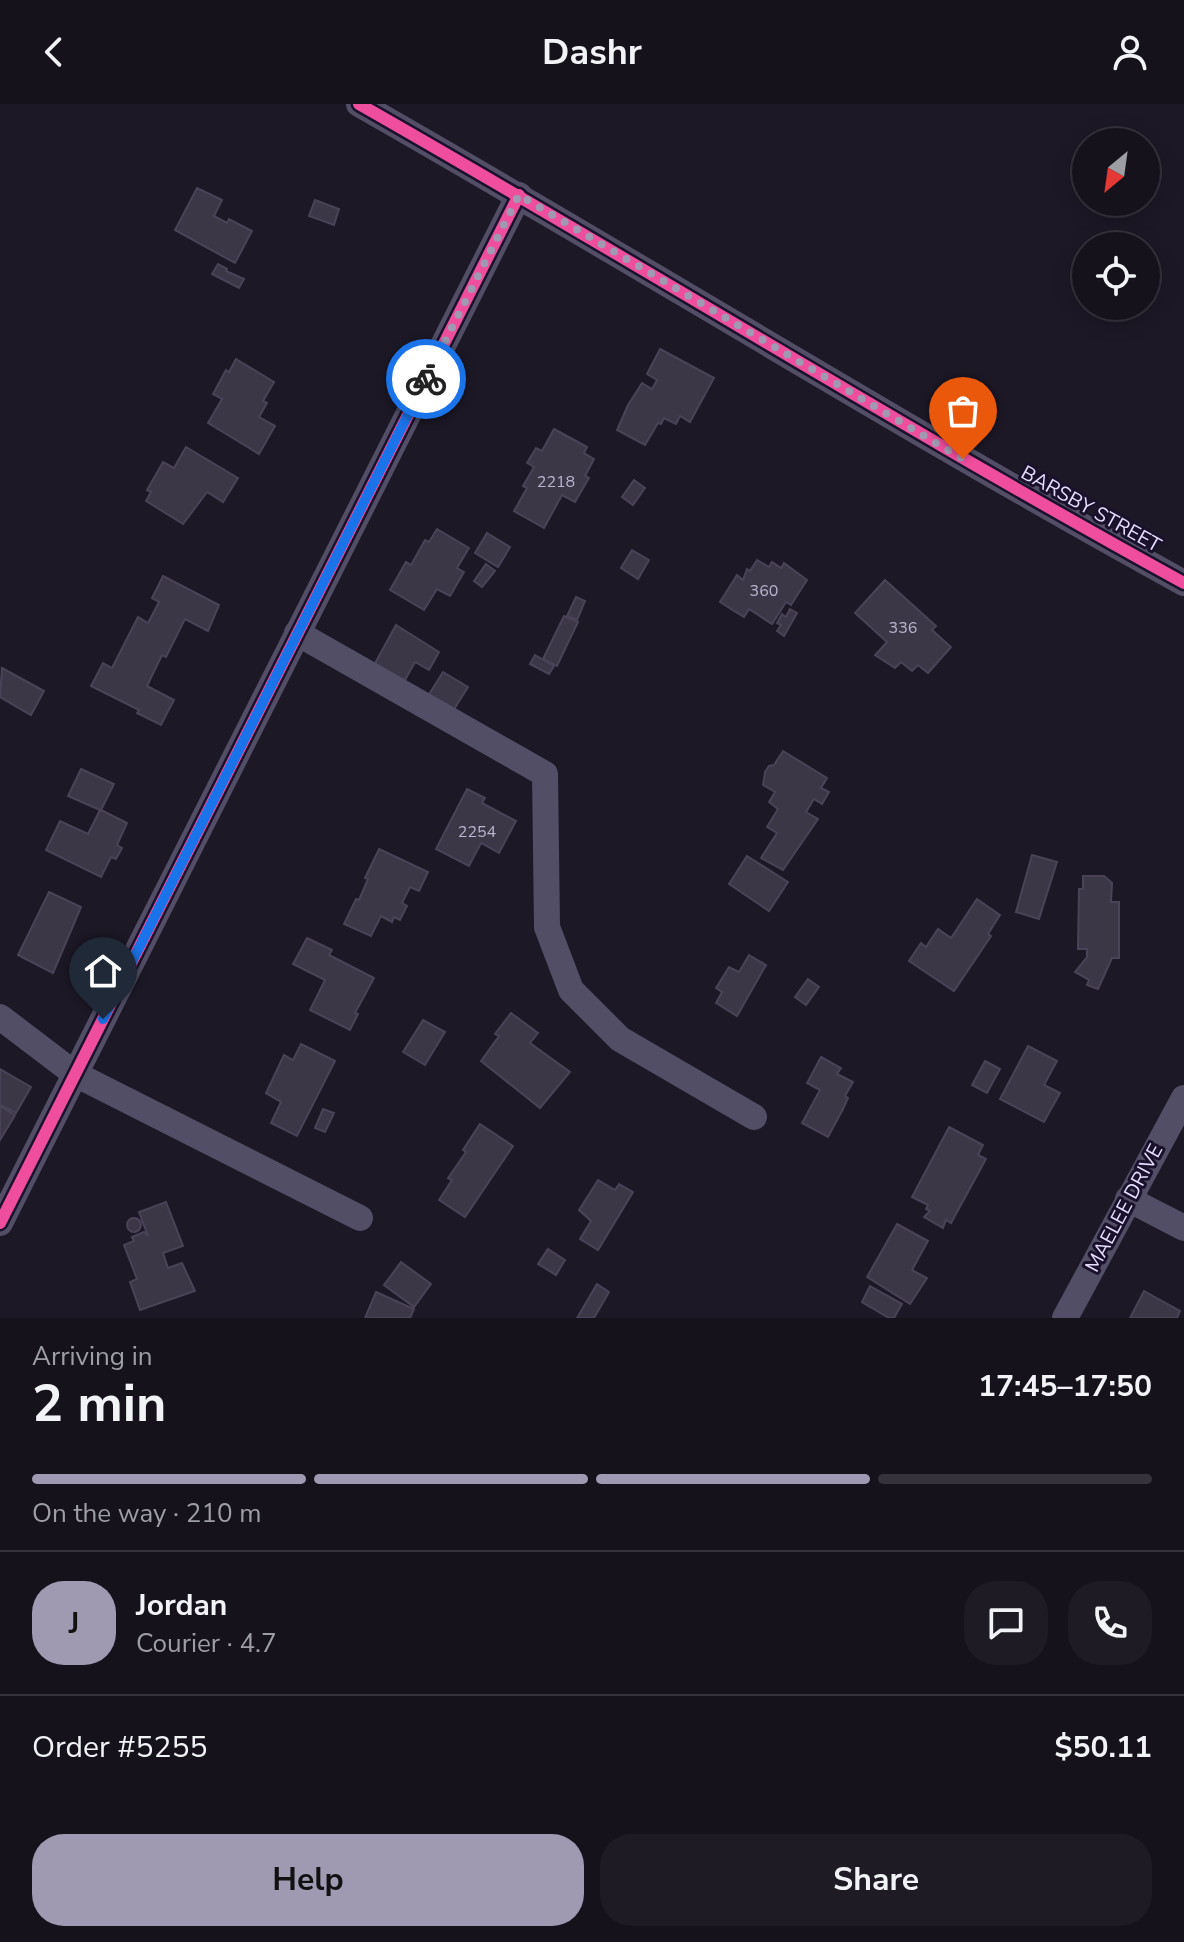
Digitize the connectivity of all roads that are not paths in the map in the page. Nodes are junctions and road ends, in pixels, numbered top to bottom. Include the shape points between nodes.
1 (359, 104) edge
2 (519, 195) junction
3 (1184, 583) edge
4 (297, 633) junction
5 (0, 1017) edge
6 (75, 1074) junction
7 (1184, 1098) edge
8 (754, 1117) dead end
9 (1128, 1199) junction
10 (360, 1218) dead end
11 (0, 1223) edge
12 (1184, 1228) edge
13 (1065, 1318) edge

1 - 2 street, BARSBY STREET
2 - 3 street, BARSBY STREET via 1015,490
2 - 4 street
4 - 6 street
4 - 8 street via 545,774 547,927 571,990 620,1039
5 - 6 street
6 - 10 street
6 - 11 street
7 - 9 street, MAELEE DRIVE
9 - 12 street
9 - 13 street, MAELEE DRIVE

